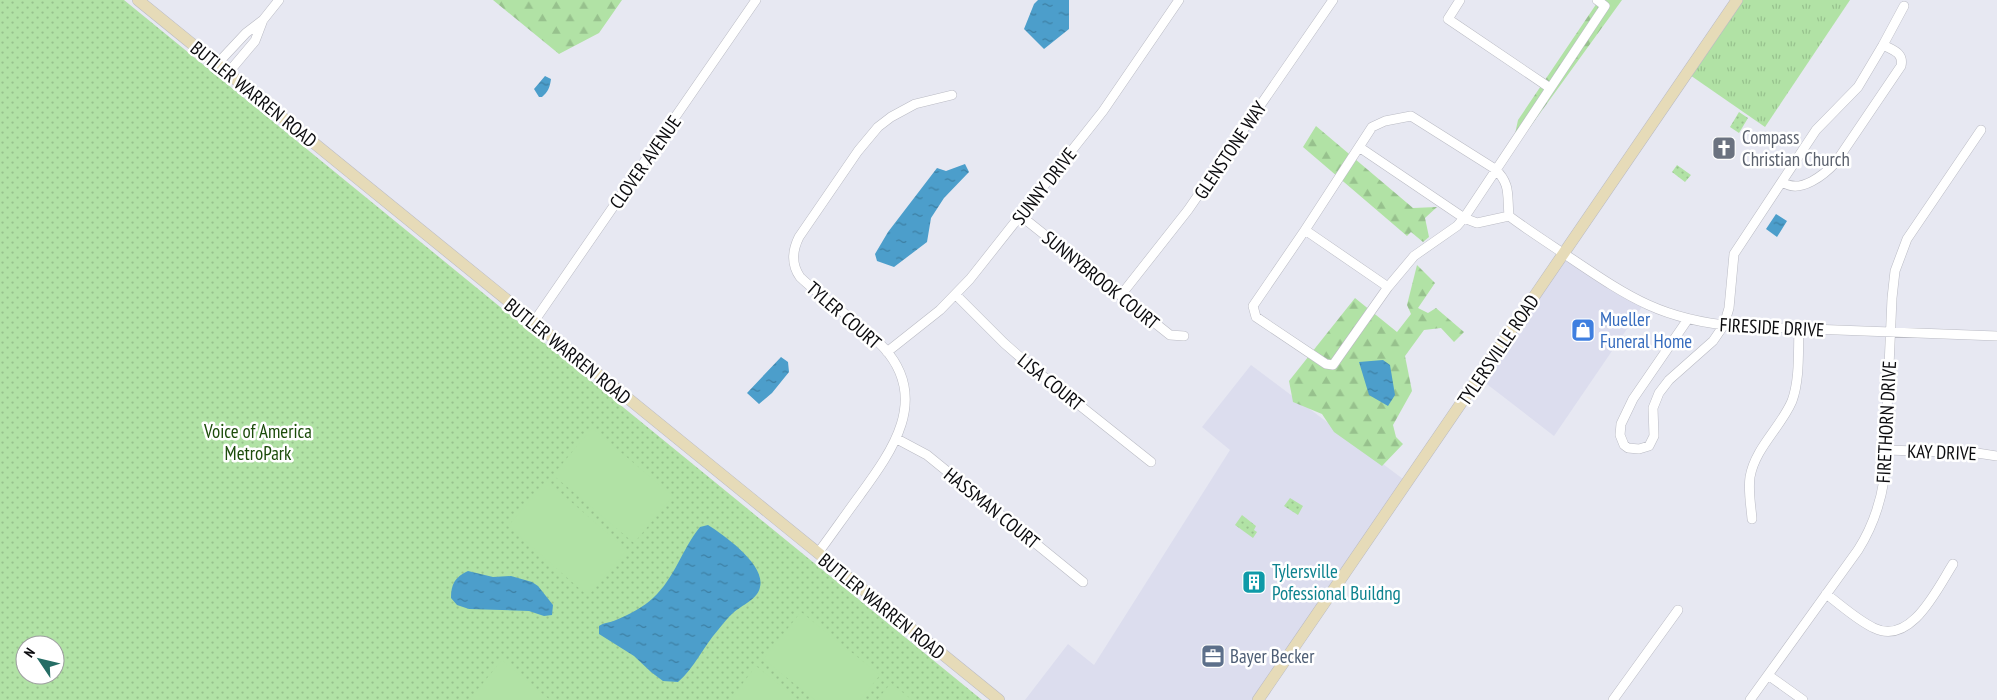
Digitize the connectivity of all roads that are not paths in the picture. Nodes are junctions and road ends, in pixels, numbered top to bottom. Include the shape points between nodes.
1 (138, 0) edge
2 (279, 0) edge
3 (756, 0) edge
4 (1179, 0) edge
5 (1332, 0) edge
6 (1460, 0) edge
7 (1597, 0) edge
8 (1738, 0) edge
9 (1608, 3) edge
10 (1904, 6) dead end
11 (263, 20) junction
12 (1883, 45) junction
13 (217, 64) junction
14 (228, 74) junction
15 (1550, 88) junction
16 (952, 96) dead end
17 (1980, 130) dead end
18 (1359, 147) junction
19 (1495, 169) junction
20 (1783, 182) junction
21 (1021, 216) junction
22 (1509, 216) junction
23 (1464, 218) junction
24 (1305, 230) junction
25 (1564, 254) junction
26 (1388, 287) junction
27 (956, 295) junction
28 (1120, 295) junction
29 (1688, 319) junction
30 (533, 322) junction
31 (1724, 325) junction
32 (1799, 328) junction
33 (1891, 332) junction
34 (1184, 336) dead end
35 (1997, 336) edge
36 (887, 352) junction
37 (897, 439) junction
38 (1886, 450) junction
39 (1997, 456) edge
40 (1151, 462) dead end
41 (1752, 519) dead end
42 (818, 553) junction
43 (1953, 564) dead end
44 (1083, 582) dead end
45 (1826, 594) junction
46 (1678, 610) dead end
47 (1768, 675) junction
48 (999, 700) edge
49 (1258, 700) edge
50 (1613, 700) edge
51 (1750, 700) edge
52 (1803, 700) edge

1 - 13 main road, BUTLER WARREN ROAD
2 - 11 street
3 - 30 street, CLOVER AVENUE
4 - 21 street, SUNNY DRIVE via 1103,111
5 - 28 street, GLENSTONE WAY via 1188,210
6 - 15 street via 1448,19
7 - 9 street
8 - 25 main road, TYLERSVILLE ROAD
9 - 15 street
10 - 12 street
11 - 13 street
11 - 14 street via 255,41
12 - 20 street via 1858,87 1816,130
12 - 20 street via 1900,56 1901,66 1836,162 1825,174 1805,184 1793,186
13 - 14 main road, BUTLER WARREN ROAD
14 - 30 main road, BUTLER WARREN ROAD
15 - 19 street
16 - 36 street, TYLER COURT via 915,104 878,127 794,247 794,262 800,277
17 - 33 street, FIRETHORN DRIVE via 1915,225 1900,254 1894,282
18 - 19 street via 1372,127 1385,120 1410,116
18 - 23 street
18 - 24 street
19 - 22 street via 1507,186
19 - 23 street
20 - 31 street via 1734,254 1729,308
21 - 27 street, SUNNY DRIVE
21 - 28 street, SUNNYBROOK COURT
22 - 23 street via 1477,224
22 - 25 street, FIRESIDE DRIVE
23 - 26 street via 1414,256
24 - 26 street
24 - 26 street via 1253,306 1256,317 1326,364 1333,365
25 - 29 street, FIRESIDE DRIVE via 1650,307
25 - 49 main road, TYLERSVILLE ROAD
27 - 36 street, SUNNY DRIVE
27 - 40 street, LISA COURT via 1023,360
28 - 34 street, SUNNYBROOK COURT via 1170,335
29 - 31 street, FIRESIDE DRIVE
29 - 31 street via 1625,413 1620,435 1628,448 1639,450 1649,446 1654,436 1653,408 1658,393 1713,341
30 - 42 main road, BUTLER WARREN ROAD
31 - 32 street, FIRESIDE DRIVE
32 - 33 street, FIRESIDE DRIVE
32 - 41 street via 1793,398 1756,460 1751,475
33 - 35 street, FIRESIDE DRIVE
33 - 38 street, FIRETHORN DRIVE
36 - 37 street, TYLER COURT via 898,371 904,392 904,415
37 - 42 street, TYLER COURT via 869,484
37 - 44 street, HASSMAN COURT via 927,455
38 - 39 street, KAY DRIVE
38 - 45 street, FIRETHORN DRIVE via 1882,496 1871,527
42 - 48 main road, BUTLER WARREN ROAD
43 - 45 street via 1919,615 1907,626 1896,630 1875,628
45 - 47 street, FIRETHORN DRIVE
46 - 50 street
47 - 51 street, FIRETHORN DRIVE
47 - 52 street

